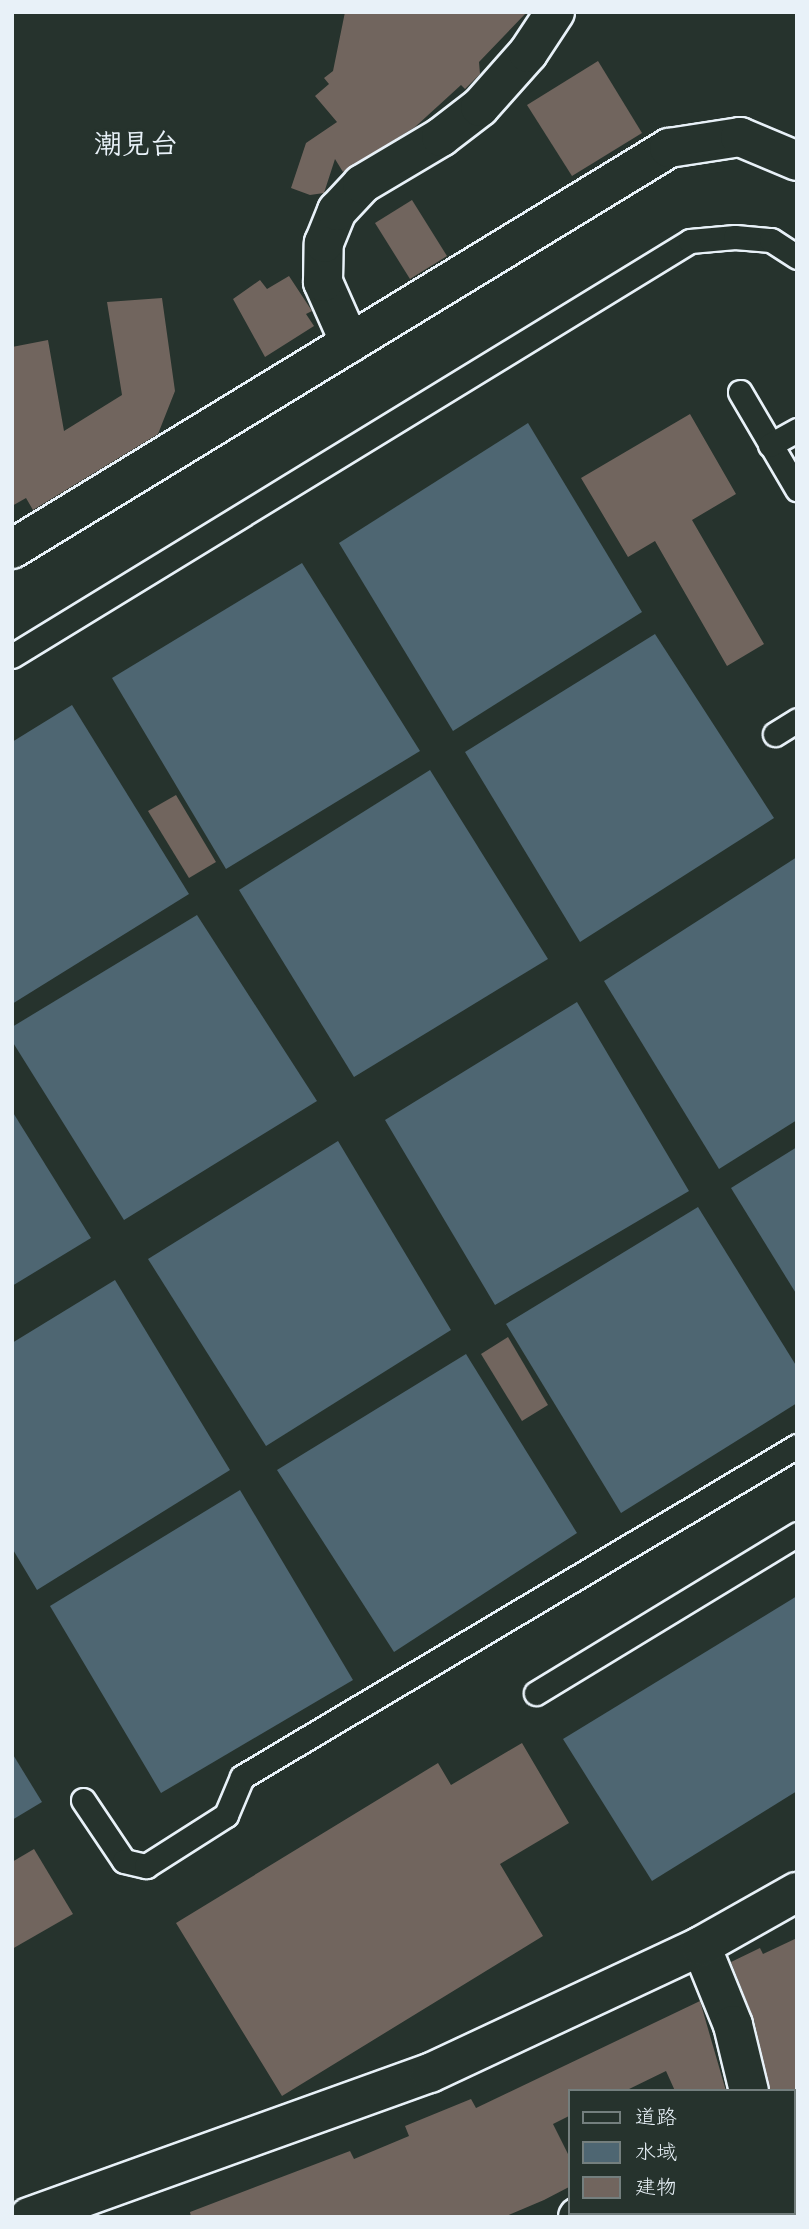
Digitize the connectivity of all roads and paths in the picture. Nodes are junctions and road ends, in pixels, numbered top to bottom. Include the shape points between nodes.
1 (555, 12) edge
2 (797, 161) edge
3 (797, 257) edge
4 (350, 343) junction
5 (740, 391) dead end
6 (797, 430) edge
7 (770, 445) junction
8 (797, 489) edge
9 (12, 549) edge
10 (12, 656) edge
11 (797, 720) edge
12 (775, 734) dead end
13 (797, 1446) edge
14 (797, 1534) edge
15 (536, 1693) dead end
16 (83, 1800) dead end
17 (797, 1892) edge
18 (701, 1946) junction
19 (749, 2089) edge
20 (29, 2217) edge

1 - 4 street via 528,54 480,107 362,184 337,211 324,243 323,282
2 - 4 street via 740,137 669,148
3 - 10 lane via 771,240 690,241
4 - 9 street
5 - 7 lane
6 - 7 lane
7 - 8 lane
11 - 12 lane
13 - 16 lane via 242,1777 226,1815 146,1866 124,1861
14 - 15 lane
17 - 18 street
18 - 19 street via 733,2025
18 - 20 street via 430,2073

